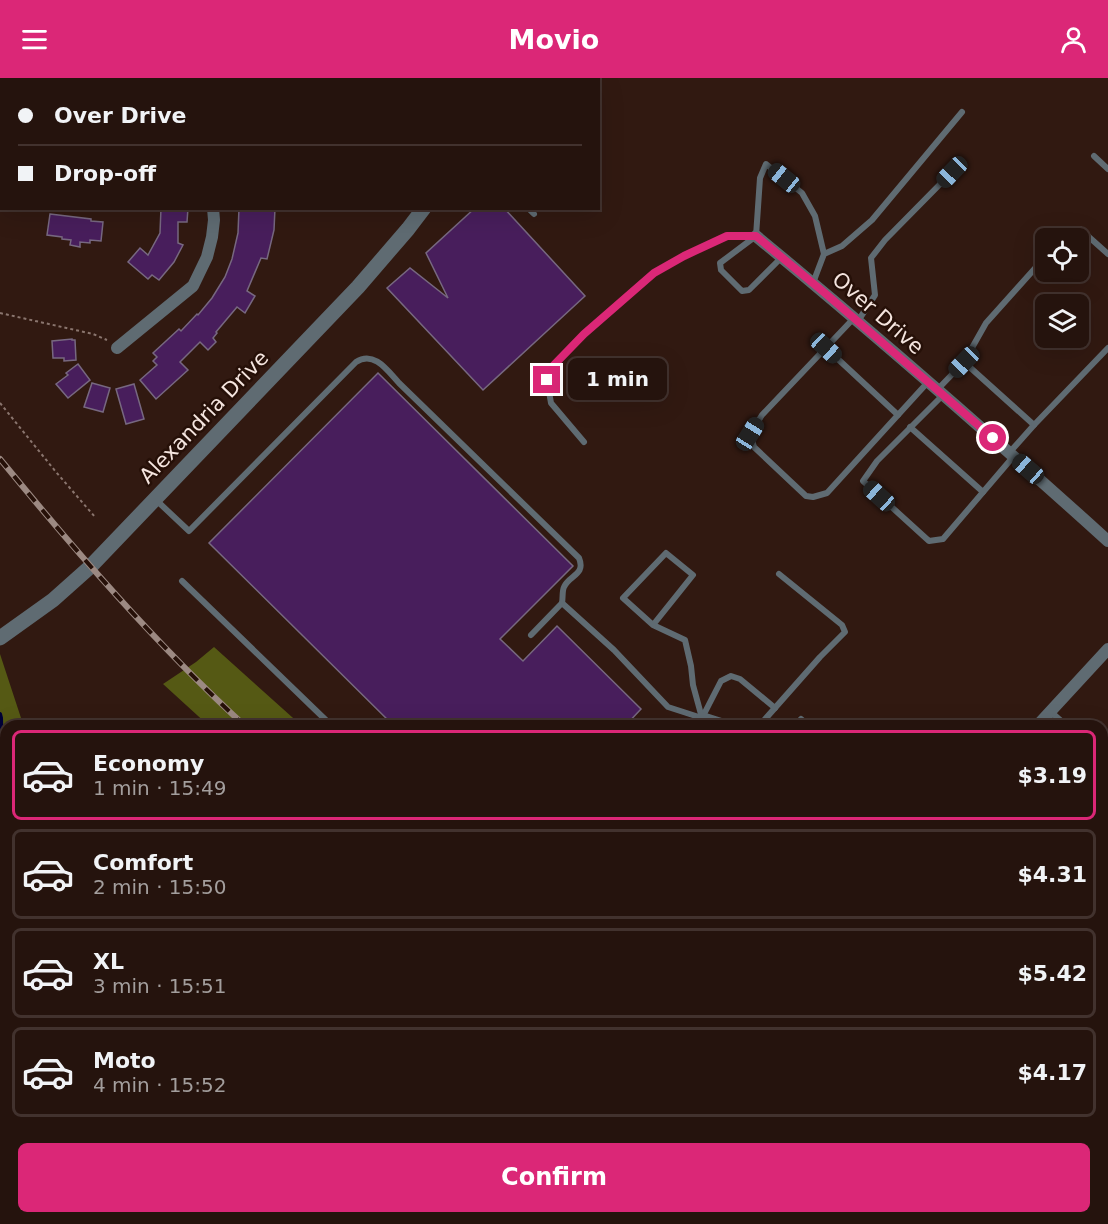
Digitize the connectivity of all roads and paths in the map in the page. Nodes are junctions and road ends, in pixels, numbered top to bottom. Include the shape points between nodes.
1 (962, 112) dead end
2 (1094, 156) dead end
3 (1108, 169) edge
4 (952, 172) dead end
5 (213, 210) edge
6 (422, 210) edge
7 (530, 210) edge
8 (534, 214) dead end
9 (756, 236) junction
10 (1089, 237) edge
11 (824, 254) junction
12 (1108, 254) edge
13 (782, 257) junction
14 (1035, 268) edge
15 (813, 283) junction
16 (0, 313) edge
17 (856, 320) junction
18 (117, 348) joint
19 (826, 348) junction
20 (1108, 348) edge
21 (964, 362) junction
22 (936, 389) junction
23 (0, 403) edge
24 (898, 414) junction
25 (1034, 425) junction
26 (910, 428) junction
27 (584, 442) dead end
28 (1011, 454) junction
29 (983, 492) junction
30 (155, 499) junction
31 (95, 517) dead end
32 (1108, 541) edge
33 (779, 574) dead end
34 (182, 581) dead end
35 (562, 603) junction
36 (653, 626) junction
37 (531, 635) dead end
38 (0, 638) edge
39 (1108, 649) edge
40 (775, 708) junction
41 (1051, 711) junction
42 (326, 720) edge
43 (694, 720) edge
44 (698, 720) edge
45 (699, 720) edge
46 (764, 720) edge
47 (1043, 720) edge
48 (1061, 720) edge

1 - 11 lane via 872,220 842,246
2 - 3 lane
4 - 17 lane via 871,258 875,295
5 - 18 street via 207,257 193,286
6 - 30 street, Alexandria Drive via 358,286
7 - 8 lane
9 - 11 lane via 760,177 766,164 802,193 815,216
9 - 13 street, Over Drive
9 - 13 lane via 720,263 721,270 742,291 749,291
9 - 27 lane via 727,236 654,273 552,367 547,380 551,403
10 - 12 lane
11 - 15 lane
13 - 15 street, Over Drive
14 - 21 lane via 986,323
15 - 17 street, Over Drive
16 - 18 path via 105,338
17 - 19 lane
17 - 22 street, Over Drive
19 - 24 lane
19 - 24 lane via 762,415 750,434 754,447 806,496 827,493
20 - 25 lane
21 - 22 lane
21 - 25 lane
22 - 24 lane
22 - 26 lane
22 - 28 street, Over Drive
23 - 31 path
25 - 28 lane
26 - 29 lane
26 - 29 lane via 863,481 921,534 929,541 943,539
28 - 29 lane
28 - 32 street, Over Drive
30 - 35 lane via 189,531 356,362 369,358 380,363 579,558 580,569 564,587
30 - 38 street, Alexandria Drive via 90,567
33 - 40 lane via 842,625 845,632
34 - 42 lane
35 - 37 lane
35 - 43 lane via 668,707
36 - 36 lane via 623,598 666,553 693,575
36 - 44 lane via 685,640
39 - 41 street
40 - 45 lane via 731,676 721,681
40 - 46 lane
41 - 47 street
41 - 48 lane

